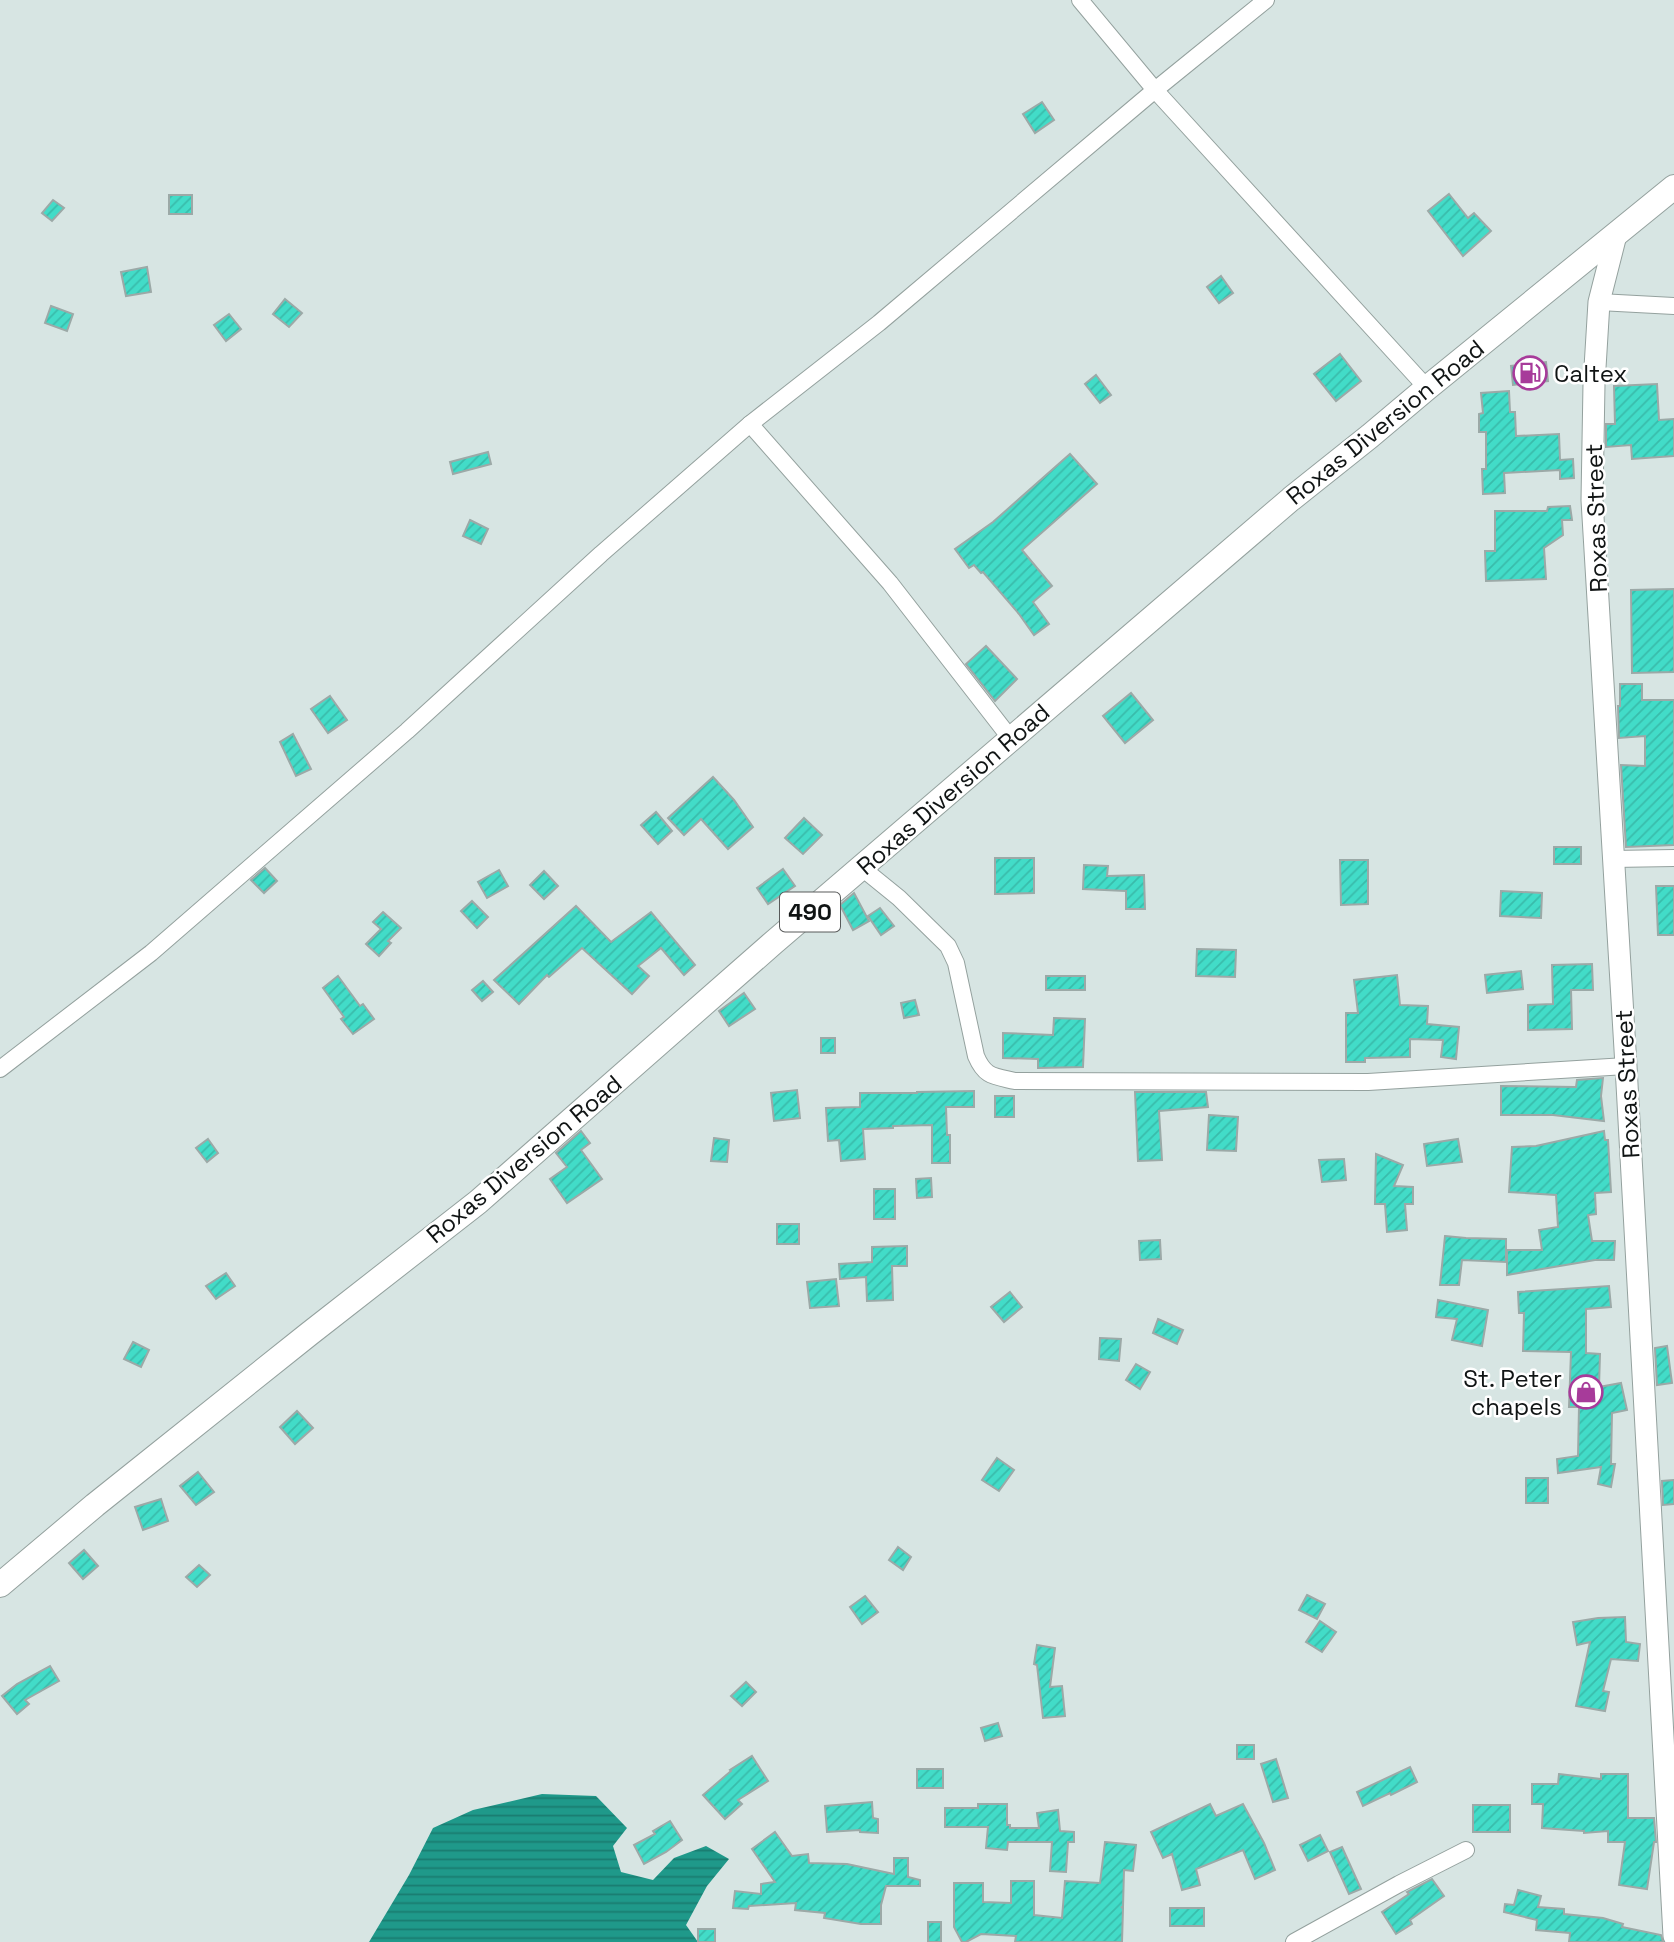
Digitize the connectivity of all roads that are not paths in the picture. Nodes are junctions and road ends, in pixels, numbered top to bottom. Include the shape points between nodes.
1 (1080, 0) edge
2 (1266, 0) edge
3 (1155, 90) junction
4 (1674, 187) edge
5 (1616, 234) junction
6 (1599, 302) junction
7 (1674, 306) edge
8 (1427, 388) junction
9 (750, 424) junction
10 (1011, 739) junction
11 (1674, 858) edge
12 (1613, 859) junction
13 (862, 868) junction
14 (1626, 1066) junction
15 (0, 1069) edge
16 (0, 1585) edge
17 (1466, 1850) dead end
18 (1674, 1936) edge
19 (1294, 1942) edge

1 - 3 street
2 - 3 street
3 - 8 street
3 - 9 street via 879,323
4 - 5 main road, 490
5 - 6 main road, Roxas Street
5 - 8 main road, Roxas Diversion Road / 490
6 - 7 street
6 - 12 main road, Roxas Street via 1592,500
8 - 10 main road, Roxas Diversion Road / 490
9 - 10 street via 890,583
9 - 15 street via 162,944
10 - 13 main road, Roxas Diversion Road / 490
11 - 12 street
12 - 14 main road, Roxas Street
13 - 14 street via 948,946 976,1056 981,1069 993,1076 1015,1081 1368,1082
13 - 16 main road, Roxas Diversion Road / 490 via 478,1202
14 - 18 main road, Roxas Street
17 - 19 street

